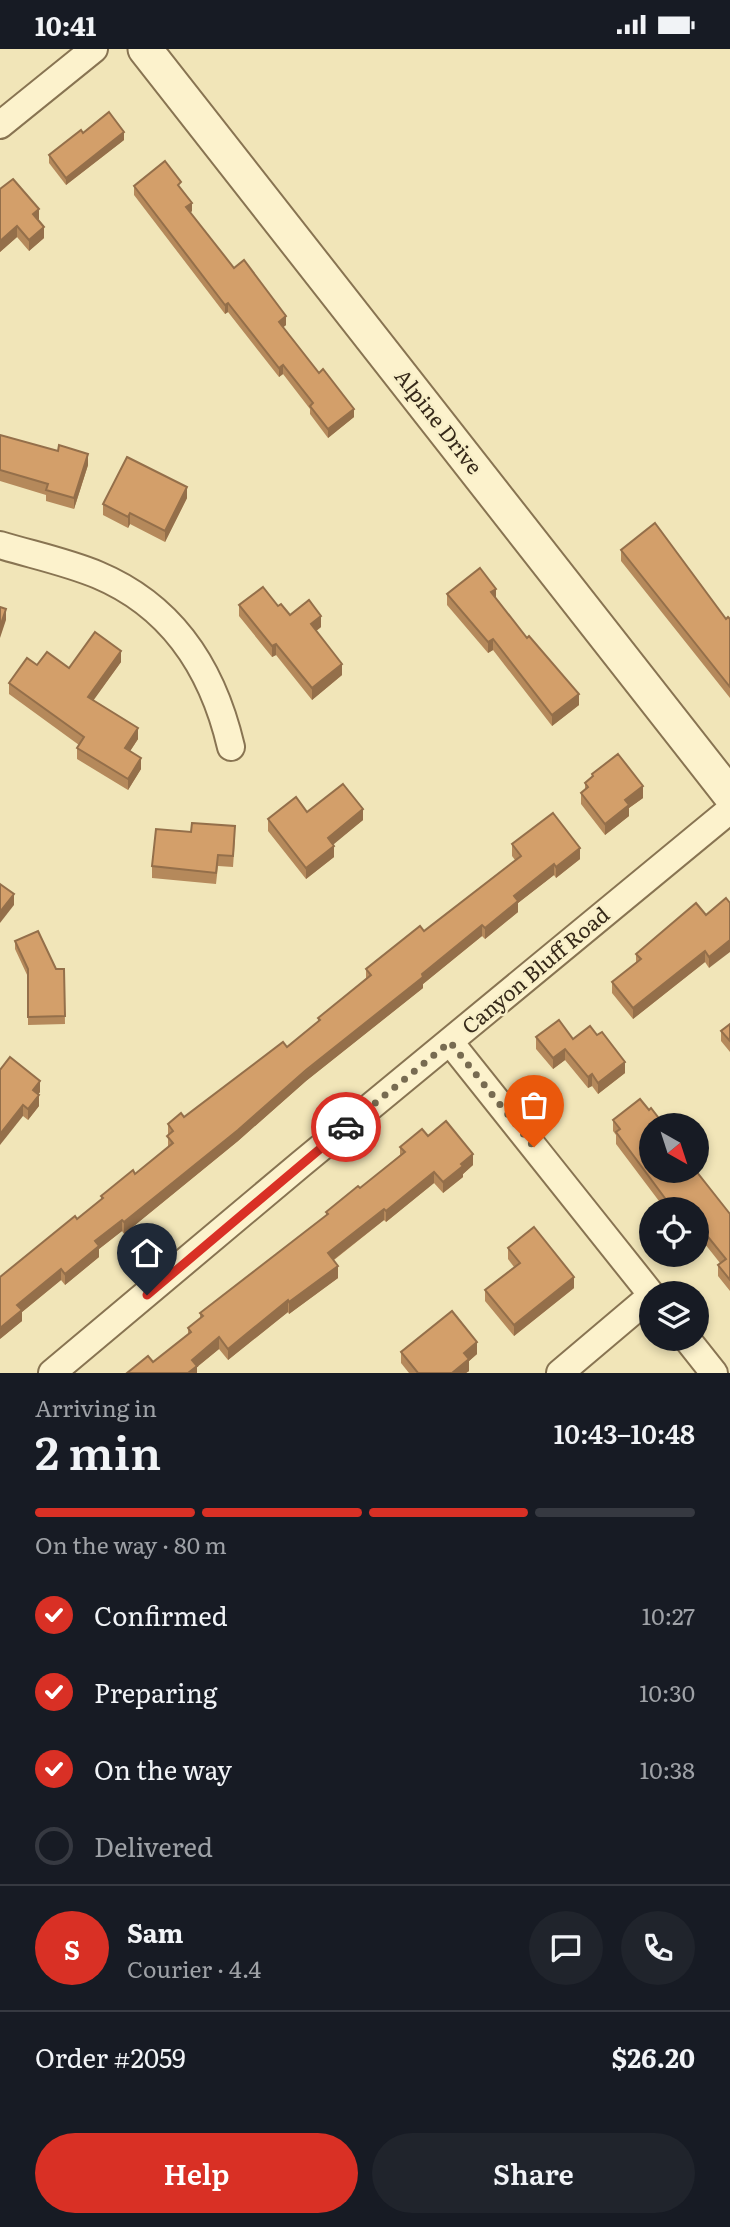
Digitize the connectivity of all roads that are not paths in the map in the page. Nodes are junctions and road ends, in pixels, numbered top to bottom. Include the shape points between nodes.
1 (94, 49) edge
2 (145, 49) edge
3 (0, 125) edge
4 (0, 545) edge
5 (230, 747) dead end
6 (730, 795) edge
7 (730, 810) edge
8 (450, 1042) junction
9 (640, 1281) edge
10 (639, 1305) edge
11 (697, 1351) edge
12 (52, 1373) edge
13 (560, 1373) edge
14 (714, 1373) edge

1 - 3 street
2 - 6 street, Alpine Drive
4 - 5 street via 100,576 157,613 197,659 223,715
7 - 8 street, Canyon Bluff Road
8 - 9 street
8 - 12 street, Canyon Bluff Road
10 - 13 street
11 - 14 street

